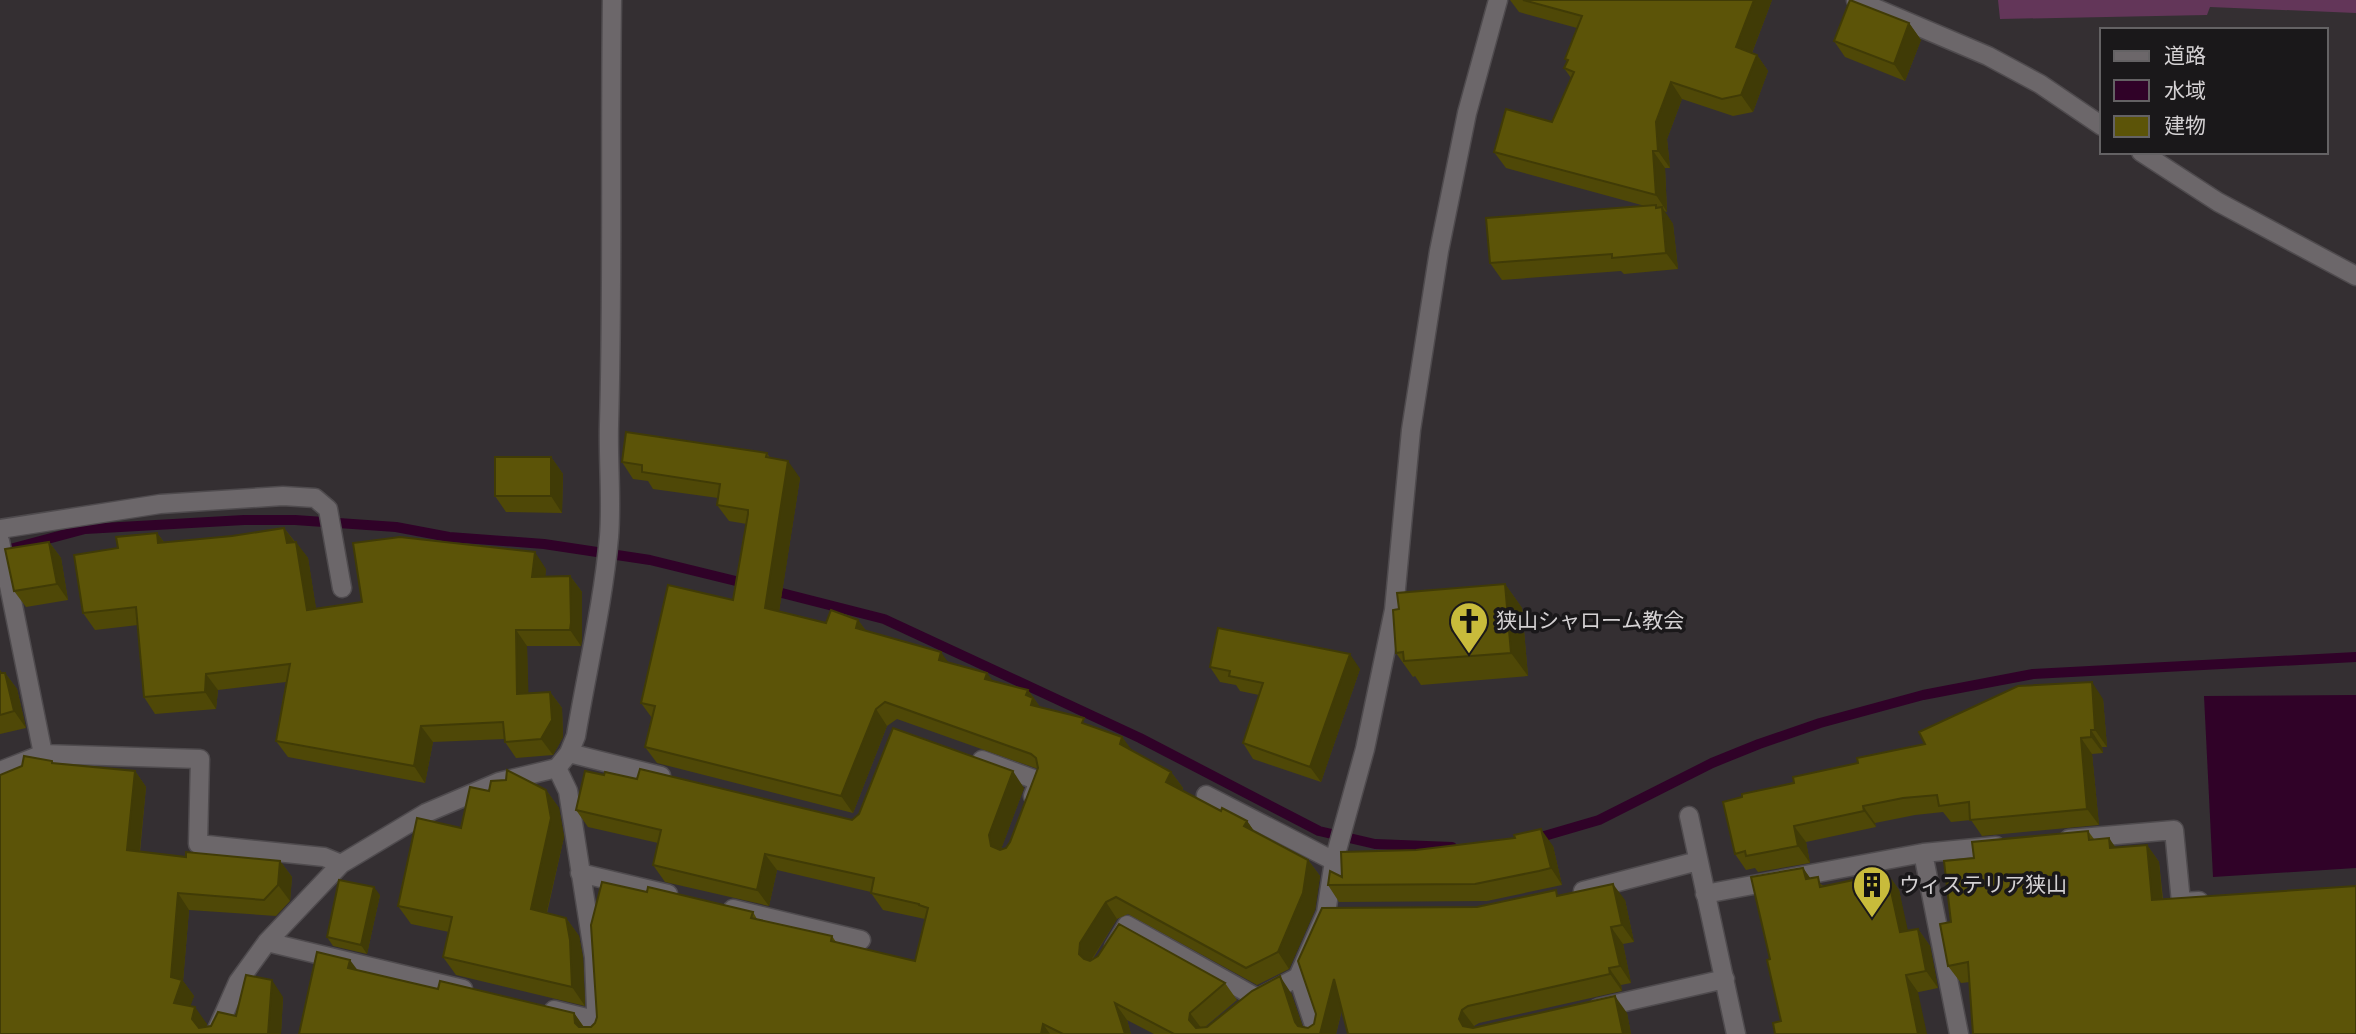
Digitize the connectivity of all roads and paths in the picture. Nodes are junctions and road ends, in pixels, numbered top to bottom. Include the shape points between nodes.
1 (612, 0) edge
2 (1497, 0) edge
3 (1856, 0) edge
4 (2100, 125) edge
5 (2144, 154) edge
6 (2356, 276) edge
7 (0, 529) edge
8 (0, 541) edge
9 (342, 588) dead end
10 (569, 753) junction
11 (962, 753) edge
12 (43, 754) junction
13 (557, 768) junction
14 (0, 771) edge
15 (675, 780) edge
16 (1206, 795) dead end
17 (1689, 816) dead end
18 (1025, 818) edge
19 (2049, 841) edge
20 (2007, 845) edge
21 (1923, 853) junction
22 (1334, 861) junction
23 (1698, 861) junction
24 (341, 864) junction
25 (580, 873) junction
26 (1705, 894) junction
27 (1567, 896) edge
28 (687, 898) edge
29 (2221, 900) edge
30 (713, 905) edge
31 (860, 940) dead end
32 (267, 942) junction
33 (1101, 966) edge
34 (1298, 977) junction
35 (1725, 979) junction
36 (477, 992) edge
37 (1257, 998) junction
38 (543, 1008) edge
39 (1239, 1012) edge
40 (1577, 1013) edge
41 (596, 1027) edge
42 (215, 1034) edge
43 (1317, 1034) edge
44 (1735, 1034) edge
45 (1959, 1034) edge

1 - 10 street via 610,534 576,736
2 - 22 street via 1467,113 1439,251 1411,430 1394,610 1365,750
3 - 4 street via 1988,56
5 - 6 street via 2218,202
7 - 9 street via 160,504 315,498 328,509
8 - 12 street
10 - 13 street
10 - 15 street
11 - 18 street via 1039,780
12 - 14 street
12 - 24 street via 200,759 198,844 324,857
13 - 24 street via 499,782 426,813
13 - 25 street via 568,791
16 - 22 street
17 - 23 street
19 - 29 street via 2174,830 2181,902
20 - 21 street
21 - 26 street
21 - 45 street
22 - 34 street via 1332,913
23 - 26 street
23 - 27 street
24 - 32 street
25 - 28 street
25 - 41 street via 594,957
26 - 35 street
30 - 31 street
32 - 36 street
32 - 42 street via 237,982
33 - 37 street via 1127,925
34 - 37 street
34 - 43 street
35 - 40 street
35 - 44 street
37 - 39 street
38 - 41 street

